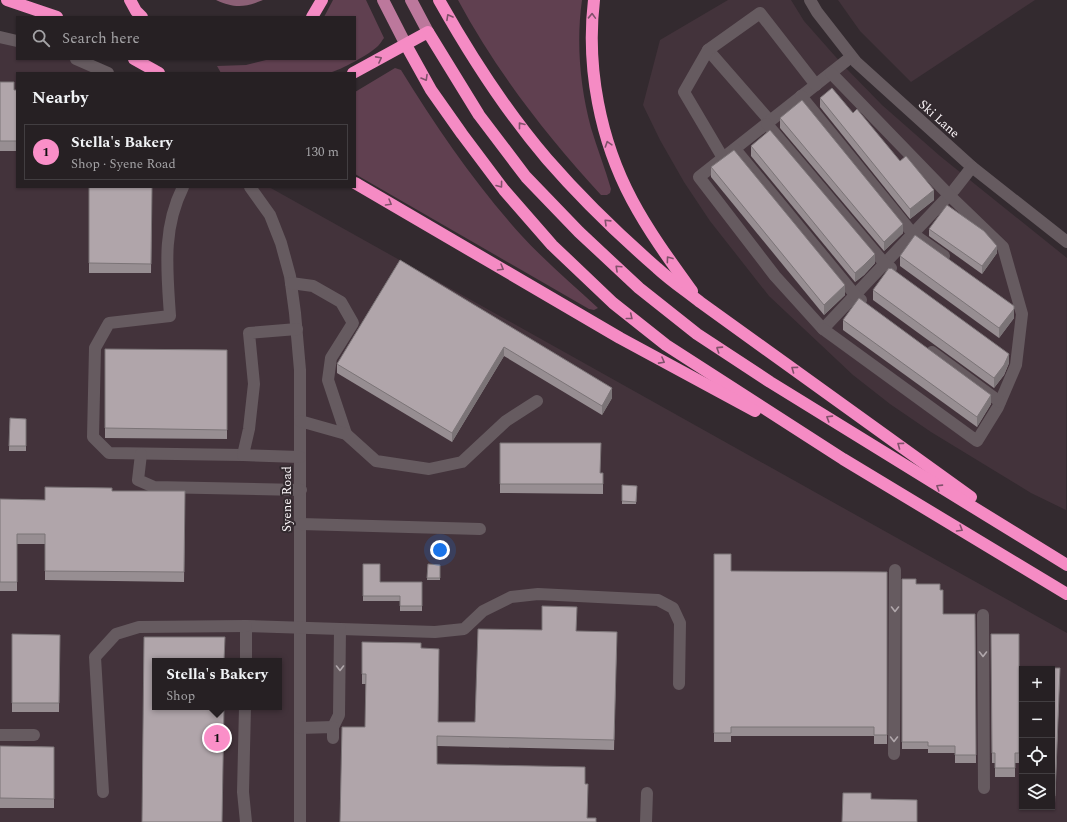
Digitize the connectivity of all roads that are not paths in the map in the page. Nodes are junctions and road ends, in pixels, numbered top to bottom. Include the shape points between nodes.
1 (7, 0) edge
2 (130, 0) edge
3 (322, 0) edge
4 (383, 0) edge
5 (411, 0) edge
6 (439, 0) edge
7 (594, 0) edge
8 (810, 0) edge
9 (54, 16) edge
10 (141, 16) edge
11 (313, 16) edge
12 (428, 32) junction
13 (0, 37) edge
14 (16, 41) edge
15 (406, 45) junction
16 (708, 50) junction
17 (851, 57) junction
18 (78, 60) edge
19 (136, 60) edge
20 (155, 71) edge
21 (106, 72) edge
22 (355, 72) edge
23 (831, 73) junction
24 (816, 85) junction
25 (801, 96) junction
26 (768, 122) junction
27 (735, 149) junction
28 (723, 158) junction
29 (972, 167) junction
30 (356, 184) edge
31 (183, 188) edge
32 (251, 188) edge
33 (949, 195) junction
34 (913, 234) junction
35 (1067, 242) edge
36 (951, 261) edge
37 (885, 264) junction
38 (897, 274) edge
39 (291, 283) junction
40 (856, 296) junction
41 (1008, 301) edge
42 (700, 302) junction
43 (868, 305) edge
44 (1020, 310) junction
45 (297, 329) junction
46 (823, 329) junction
47 (925, 346) edge
48 (1004, 350) edge
49 (1017, 360) junction
50 (537, 401) dead end
51 (1000, 402) junction
52 (300, 421) junction
53 (346, 434) junction
54 (141, 454) junction
55 (243, 455) junction
56 (300, 457) junction
57 (843, 459) junction
58 (301, 490) junction
59 (301, 524) junction
60 (480, 529) dead end
61 (1044, 551) junction
62 (1067, 565) edge
63 (895, 570) dead end
64 (1067, 594) edge
65 (983, 615) dead end
66 (246, 626) junction
67 (301, 627) junction
68 (340, 629) junction
69 (246, 658) edge
70 (679, 684) dead end
71 (245, 710) edge
72 (300, 728) junction
73 (0, 735) edge
74 (34, 735) dead end
75 (894, 754) dead end
76 (984, 788) dead end
77 (103, 792) dead end
78 (647, 793) dead end
79 (246, 822) edge
80 (300, 822) edge
81 (646, 822) edge

1 - 9 highway
2 - 10 highway
3 - 11 highway
4 - 15 main road
5 - 12 main road
42 -> 6 highway via 630,244 546,158 505,104 461,39
42 -> 7 highway via 660,248 632,200 614,162 604,130 594,72
8 - 17 street, Ski Lane
12 - 15 highway
61 -> 12 highway via 763,377 697,334 639,288 579,232 526,177 479,115
13 - 14 street
22 -> 15 highway
15 -> 57 highway via 431,90 504,190 552,245 613,303 666,345
16 - 24 street via 760,13
16 - 26 street
16 - 28 street via 684,92
17 - 23 street
17 - 29 street, Ski Lane
18 - 21 street
19 - 20 highway
23 - 24 street
23 - 33 street
24 - 25 street
25 - 26 street
25 - 34 street
26 - 27 street
26 - 37 street
27 - 28 street
27 - 40 street
28 - 46 street via 699,177 775,276
29 - 33 street
29 - 35 street, Ski Lane
30 -> 57 highway via 620,338
31 - 54 street via 169,226 166,263 170,316 108,323 95,348 93,438 109,453
32 - 39 street, Syene Road via 270,215 281,243
33 - 34 street
33 - 44 street via 1003,247
34 - 36 street
34 - 37 street
37 - 38 street
37 - 40 street
39 - 45 street, Syene Road
39 - 53 street via 312,286 340,302 353,323 331,358 328,380
40 - 43 street
40 - 46 street
41 - 44 street
61 -> 42 highway
44 - 49 street via 1022,314
45 - 52 street, Syene Road
45 - 55 street via 249,333 254,384
46 - 51 street via 977,441
47 - 51 street
48 - 49 street
49 - 51 street
50 - 53 street via 506,421 462,462 429,469 376,462
52 - 53 street
52 - 56 street, Syene Road
54 - 55 street
54 - 58 street via 138,480 154,487
55 - 56 street
56 - 58 street, Syene Road
57 -> 64 highway
58 - 59 street, Syene Road
59 - 60 street
59 - 67 street, Syene Road
61 - 62 highway
63 -> 75 street
65 -> 76 street
66 - 67 street
66 - 69 street
66 - 77 street via 139,627 116,634 95,657
67 - 68 street
67 - 72 street, Syene Road
68 - 70 street via 435,632 464,629 483,611 511,597 538,594 658,600 673,608 680,623
68 -> 72 street via 340,715 333,732
71 - 79 street via 243,792
72 - 80 street, Syene Road
73 - 74 street
78 - 81 street

